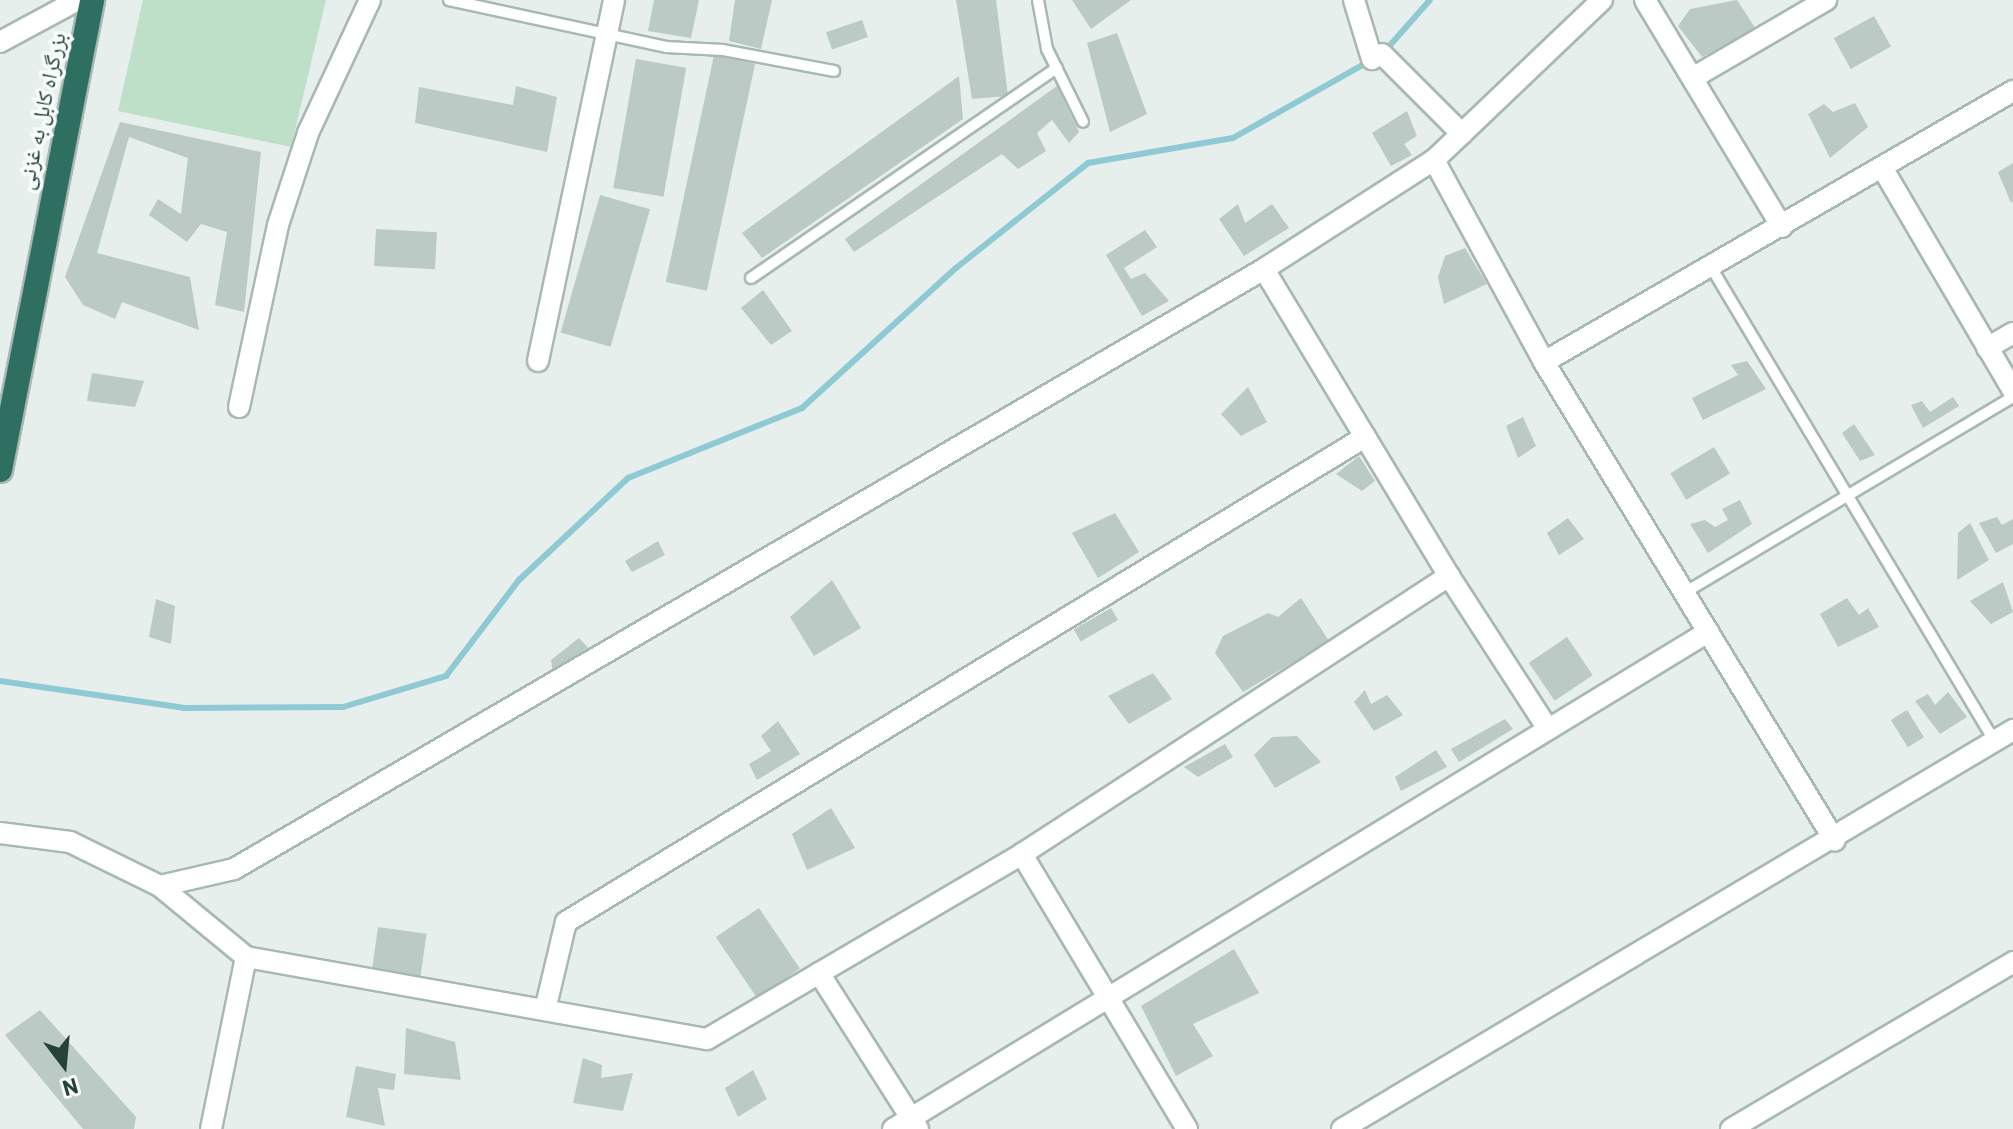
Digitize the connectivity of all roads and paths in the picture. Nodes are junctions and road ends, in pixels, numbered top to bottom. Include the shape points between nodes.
1 (78, 0) edge
2 (92, 0) edge
3 (370, 0) edge
4 (449, 0) edge
5 (614, 0) edge
6 (1038, 0) edge
7 (1354, 0) edge
8 (1602, 0) edge
9 (1645, 0) edge
10 (1826, 0) edge
11 (607, 35) junction
12 (0, 42) edge
13 (1057, 68) junction
14 (834, 71) dead end
15 (1696, 76) junction
16 (2013, 91) edge
17 (1083, 122) dead end
18 (1462, 134) junction
19 (1434, 160) junction
20 (1883, 169) junction
21 (1782, 227) junction
22 (1711, 267) junction
23 (1264, 269) junction
24 (751, 278) dead end
25 (2013, 333) edge
26 (1987, 348) junction
27 (538, 361) dead end
28 (1544, 362) junction
29 (2013, 391) edge
30 (2013, 397) edge
31 (239, 407) dead end
32 (1365, 437) junction
33 (0, 470) edge
34 (1847, 495) junction
35 (1449, 576) junction
36 (1684, 593) junction
37 (1708, 632) junction
38 (1548, 729) junction
39 (2013, 730) edge
40 (1995, 742) junction
41 (0, 833) edge
42 (1835, 841) junction
43 (1022, 854) junction
44 (160, 886) junction
45 (246, 957) junction
46 (2013, 962) edge
47 (819, 973) junction
48 (1105, 996) junction
49 (545, 1010) junction
50 (915, 1123) edge
51 (211, 1129) edge
52 (893, 1129) edge
53 (1187, 1129) edge
54 (1342, 1129) edge
55 (1731, 1129) edge

1 - 12 street
2 - 33 highway, بزرگراه کابل به غزنی
3 - 31 street via 308,133 282,212
4 - 11 lane
5 - 11 street
6 - 13 lane
7 - 18 street via 1377,56
8 - 18 street
9 - 15 street
10 - 15 street
11 - 14 lane
11 - 27 street
13 - 17 lane
13 - 24 lane
15 - 21 street
16 - 20 street
18 - 19 street
19 - 23 street
19 - 28 street
20 - 21 street
20 - 26 street
21 - 22 street
22 - 28 street
22 - 34 lane
23 - 32 street
23 - 44 street via 234,869
25 - 26 street
26 - 29 street
28 - 36 street
30 - 34 lane
32 - 35 street
32 - 49 street via 566,922
34 - 36 lane
34 - 40 lane
35 - 38 street
35 - 43 street
36 - 37 street
37 - 38 street
37 - 42 street
38 - 48 street
39 - 40 street
40 - 42 street
41 - 44 street via 70,842
42 - 54 street
43 - 47 street
43 - 48 street
44 - 45 street
45 - 49 street
45 - 51 street
46 - 55 street
47 - 49 street via 707,1039
47 - 50 street
48 - 50 street
48 - 53 street
50 - 52 street

